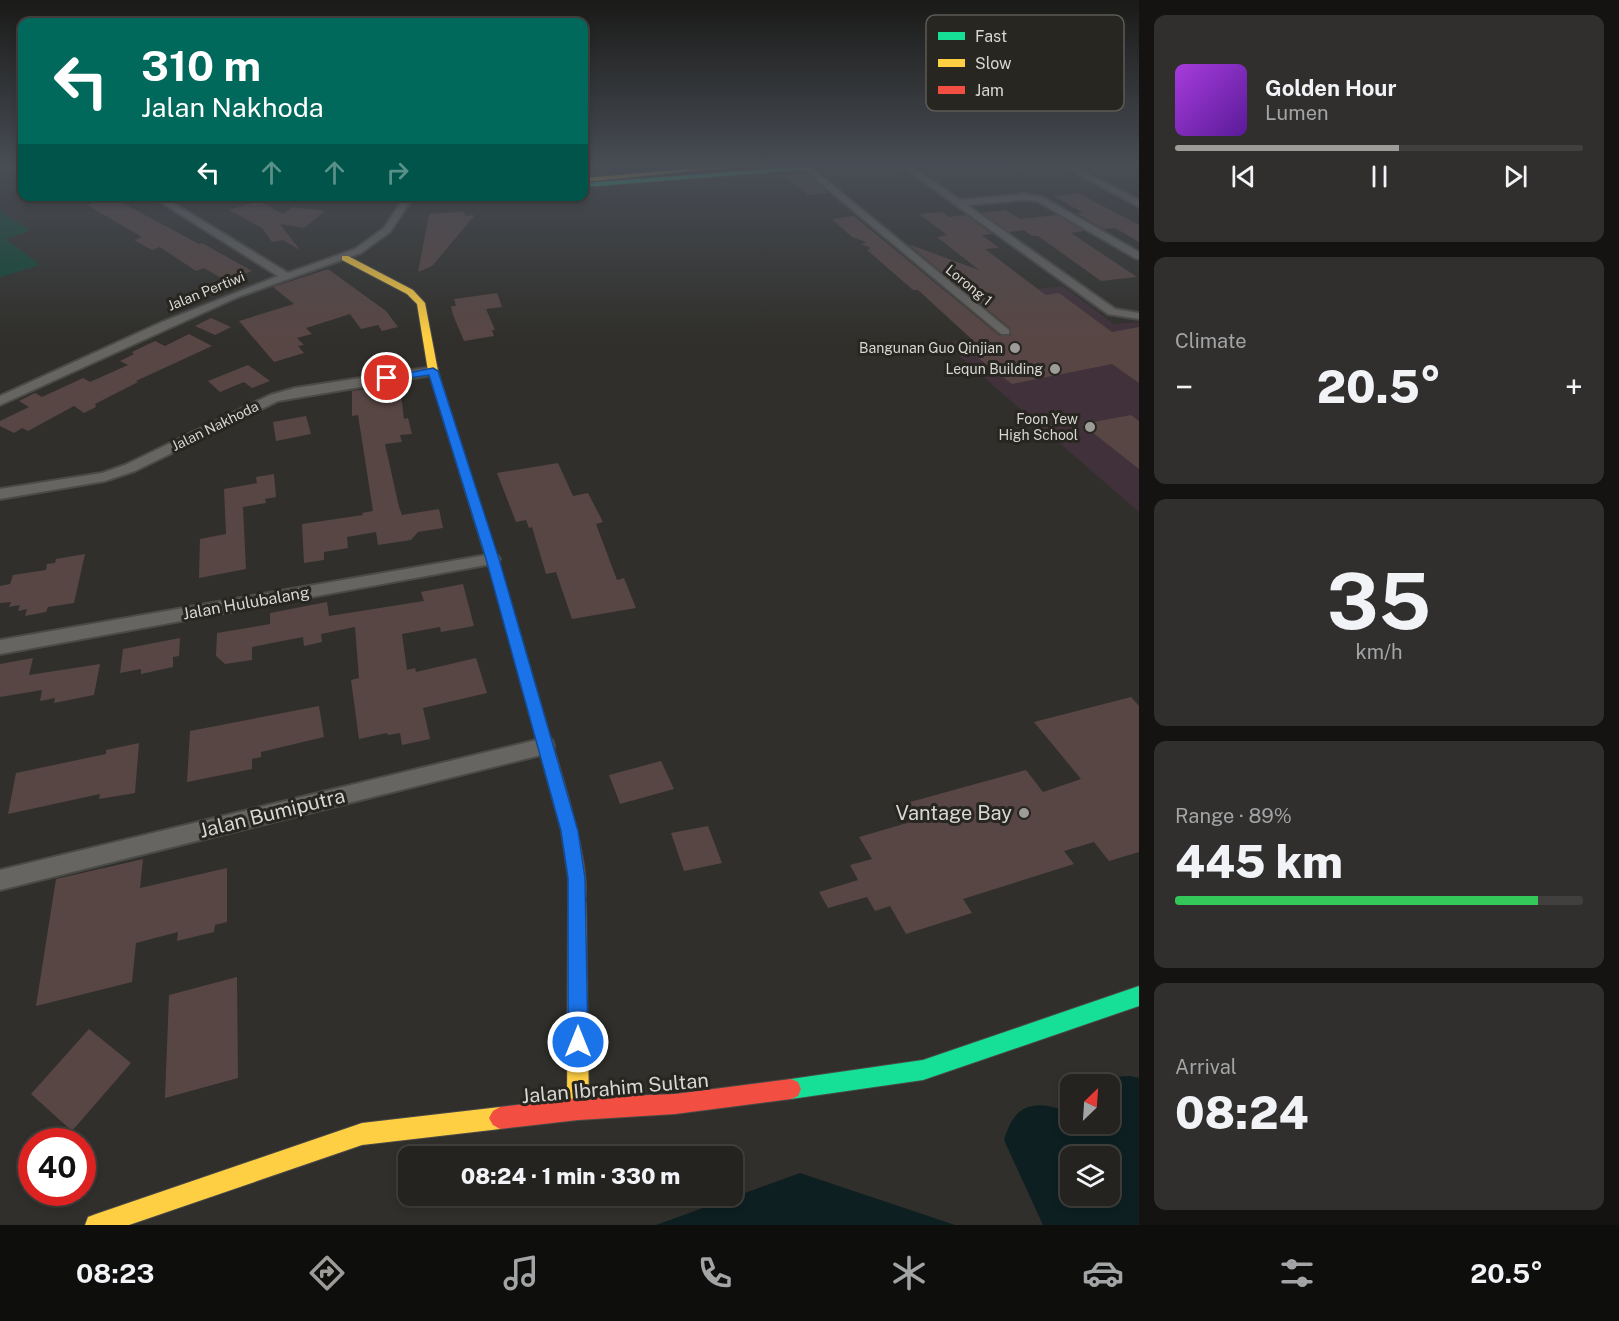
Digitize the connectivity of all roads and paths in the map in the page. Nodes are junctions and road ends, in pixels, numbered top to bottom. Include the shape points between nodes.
1 (200, 224) edge
2 (391, 224) edge
3 (877, 224) edge
4 (989, 224) edge
5 (1083, 224) edge
6 (1139, 256) edge
7 (345, 258) junction
8 (286, 276) junction
9 (1139, 316) edge
10 (1005, 332) dead end
11 (433, 371) junction
12 (0, 401) edge
13 (0, 494) edge
14 (492, 559) junction
15 (0, 647) edge
16 (545, 746) junction
17 (0, 880) edge
18 (1139, 996) edge
19 (578, 1109) junction
20 (96, 1225) edge

1 - 8 street
2 - 7 street, Jalan Pertiwi
3 - 10 street, Lorong 1
4 - 9 street via 1118,315
5 - 6 street
7 - 8 street, Jalan Pertiwi
7 - 11 main road via 417,297
8 - 12 street, Jalan Pertiwi via 166,324
11 - 13 street, Jalan Nakhoda via 287,394 113,474
11 - 14 main road
14 - 15 street, Jalan Hulubalang
14 - 16 main road
16 - 17 street, Jalan Bumiputra
16 - 19 main road via 569,831 577,878
18 - 19 main road, Jalan Ibrahim Sultan via 923,1070 675,1104
19 - 20 main road, Jalan Ibrahim Sultan via 362,1134

